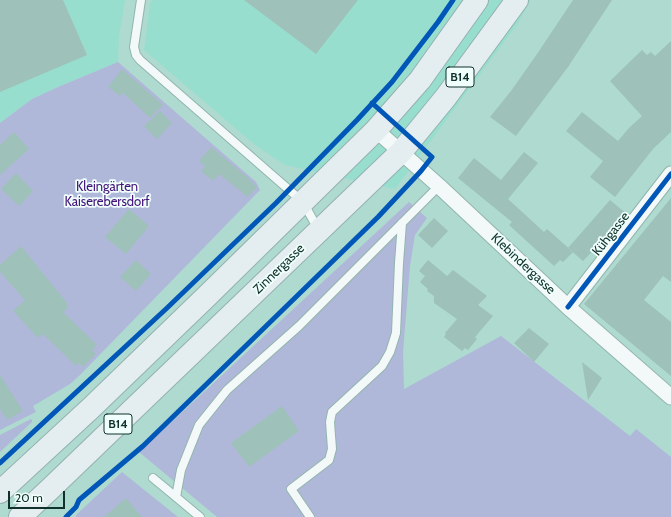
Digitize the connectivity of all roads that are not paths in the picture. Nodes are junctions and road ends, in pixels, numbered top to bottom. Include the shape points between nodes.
1 (141, 0) edge
2 (477, 0) edge
3 (517, 0) edge
4 (376, 130) junction
5 (401, 152) junction
6 (671, 174) edge
7 (439, 186) junction
8 (303, 202) junction
9 (402, 223) junction
10 (319, 230) junction
11 (568, 307) junction
12 (671, 397) edge
13 (153, 478) dead end
14 (0, 492) edge
15 (176, 497) junction
16 (20, 517) edge
17 (200, 517) edge
18 (310, 517) edge

1 - 8 lane via 134,47 136,55
2 - 4 main road, B14 via 420,80
3 - 5 main road, Zinnergasse / B14 via 446,97
4 - 5 street, Klebindergasse
4 - 8 main road, B14
5 - 7 street, Klebindergasse
5 - 10 main road, Zinnergasse / B14
6 - 11 street, Kühgasse
7 - 9 lane
7 - 11 street, Klebindergasse
8 - 10 lane
8 - 14 main road, B14 via 97,402
9 - 15 lane via 299,326 227,390 199,425 181,470
9 - 18 lane via 396,333 382,366 332,412 332,450 329,460 291,489
10 - 16 main road, Zinnergasse / B14
11 - 12 street, Klebindergasse
13 - 15 lane
15 - 17 lane

